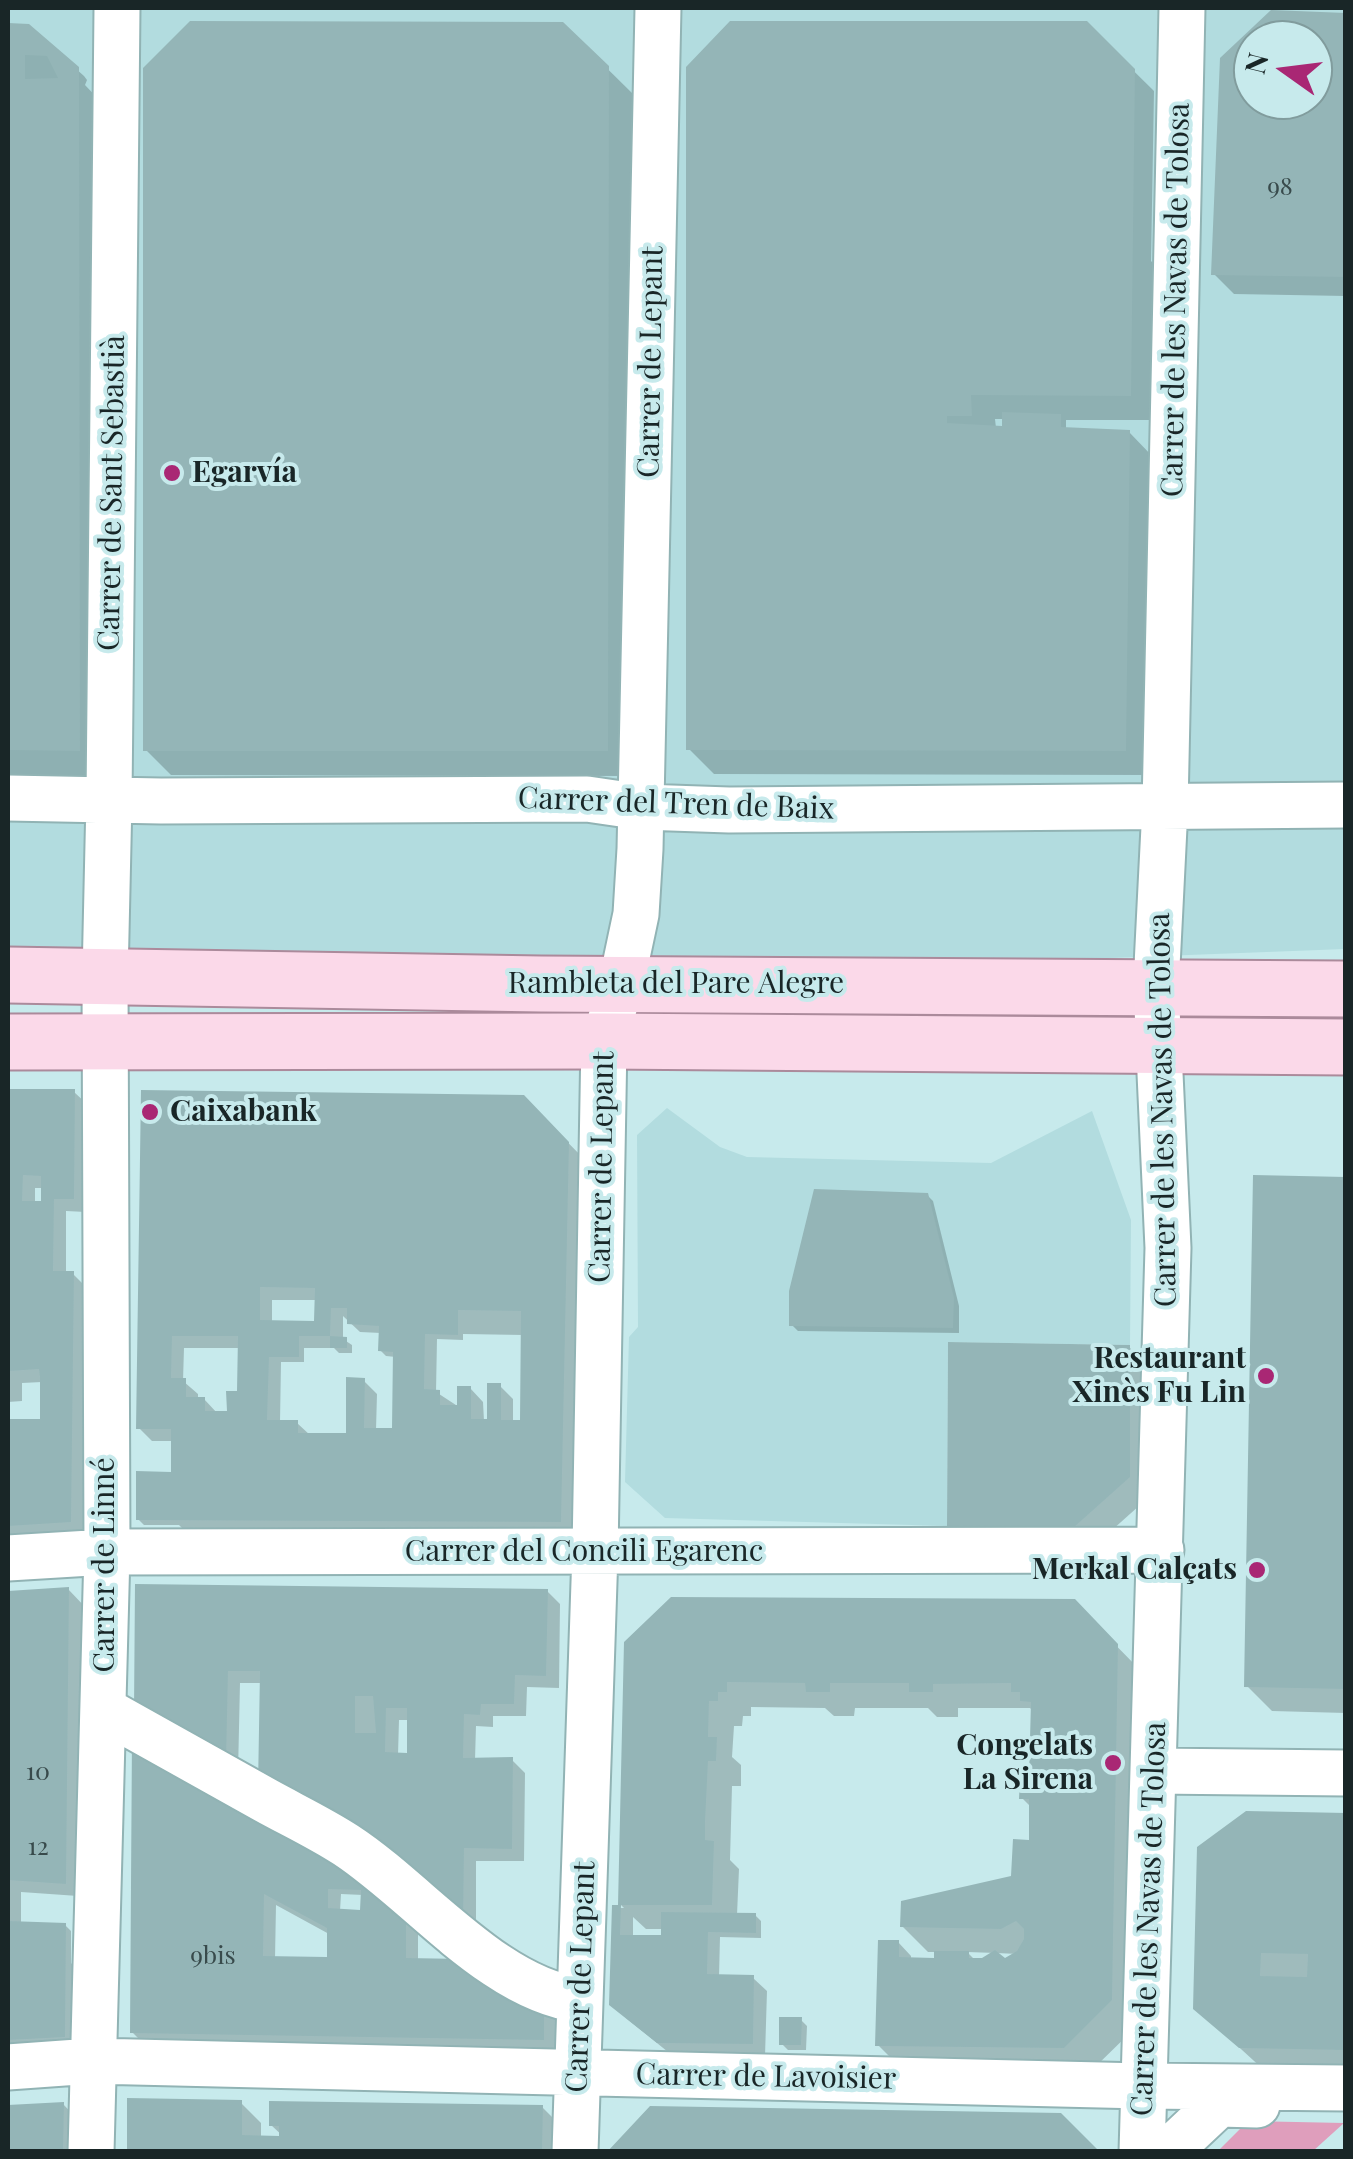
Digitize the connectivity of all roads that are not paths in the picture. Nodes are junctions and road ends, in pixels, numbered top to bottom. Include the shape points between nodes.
1 (117, 8) edge
2 (658, 8) edge
3 (1182, 8) edge
4 (8, 798) edge
5 (110, 799) junction
6 (1346, 805) edge
7 (1164, 806) junction
8 (642, 807) junction
9 (8, 975) edge
10 (104, 978) junction
11 (621, 985) junction
12 (1156, 986) junction
13 (1346, 989) edge
14 (604, 1041) junction
15 (8, 1042) edge
16 (105, 1042) junction
17 (1160, 1046) junction
18 (1346, 1048) edge
19 (1161, 1550) junction
20 (107, 1552) junction
21 (595, 1552) junction
22 (8, 1558) edge
23 (104, 1710) junction
24 (1153, 1770) junction
25 (1346, 1773) edge
26 (580, 2000) junction
27 (92, 2061) junction
28 (8, 2067) edge
29 (578, 2073) junction
30 (1143, 2086) junction
31 (1346, 2088) edge
32 (1346, 2109) edge
33 (91, 2152) edge
34 (575, 2152) edge
35 (1142, 2152) edge
36 (1168, 2152) edge

1 - 5 street, Carrer de Sant Sebastià
2 - 8 street, Carrer de Lepant
3 - 7 street, Carrer de les Navas de Tolosa
4 - 5 street, Carrer del Tren de Baix
5 - 8 street, Carrer del Tren de Baix via 588,799
5 - 10 street, Carrer de Sant Sebastià
6 - 7 street, Carrer del Tren de Baix
7 - 8 street, Carrer del Tren de Baix
7 - 12 street, Carrer de les Navas de Tolosa
8 - 11 street, Carrer de Lepant via 638,905
9 - 10 main road, Rambleta del Pare Alegre
10 - 11 main road, Rambleta del Pare Alegre
10 - 16 street, Carrer de Linné
11 - 12 main road, Rambleta del Pare Alegre
11 - 14 street, Carrer de Lepant
12 - 13 main road, Rambleta del Pare Alegre
12 - 17 street, Carrer de les Navas de Tolosa
14 - 16 main road, Rambleta del Pare Alegre
14 - 17 main road, Rambleta del Pare Alegre
14 - 21 street, Carrer de Lepant
15 - 16 main road, Rambleta del Pare Alegre
16 - 20 street, Carrer de Linné
17 - 18 main road, Rambleta del Pare Alegre
17 - 19 street, Carrer de les Navas de Tolosa via 1168,1248
19 - 21 street, Carrer del Concili Egarenc
19 - 24 street, Carrer de les Navas de Tolosa
20 - 21 street, Carrer del Concili Egarenc
20 - 22 street, Carrer del Concili Egarenc
20 - 23 street, Carrer de Linné
21 - 26 street, Carrer de Lepant
23 - 26 street via 346,1845 505,1972 556,1998
23 - 27 street, Carrer de Linné
24 - 25 street
24 - 30 street, Carrer de les Navas de Tolosa
26 - 29 street, Carrer de Lepant
27 - 28 street, Carrer de Lavoisier
27 - 29 street, Carrer de Lavoisier
27 - 33 street, Carrer de Linné
29 - 30 street, Carrer de Lavoisier
29 - 34 street, Carrer de Lepant
30 - 31 street, Carrer de Lavoisier
30 - 35 street, Carrer de les Navas de Tolosa
32 - 36 street via 1219,2104

